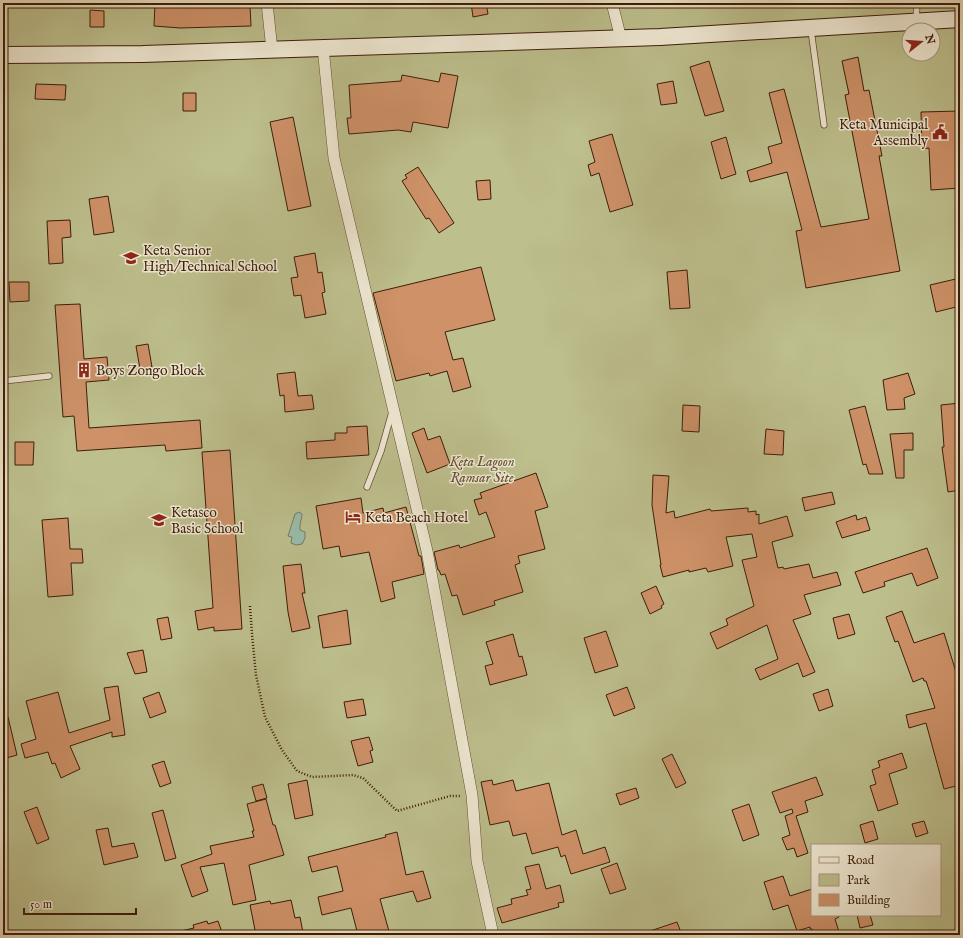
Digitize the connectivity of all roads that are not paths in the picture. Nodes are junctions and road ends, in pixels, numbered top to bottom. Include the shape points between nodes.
1 (267, 3) edge
2 (612, 3) edge
3 (917, 3) edge
4 (960, 19) edge
5 (916, 21) junction
6 (810, 28) junction
7 (621, 39) junction
8 (324, 47) junction
9 (272, 50) junction
10 (3, 55) edge
11 (824, 125) dead end
12 (49, 376) dead end
13 (3, 381) edge
14 (392, 410) junction
15 (367, 487) dead end
16 (493, 935) edge

1 - 9 street
2 - 7 street
3 - 5 lane
4 - 5 main road
5 - 6 main road
6 - 7 main road
6 - 11 lane
7 - 8 main road
8 - 9 main road
8 - 14 street via 334,158
9 - 10 main road
12 - 13 lane
14 - 15 lane via 381,451
14 - 16 street via 427,551 472,795 477,861

